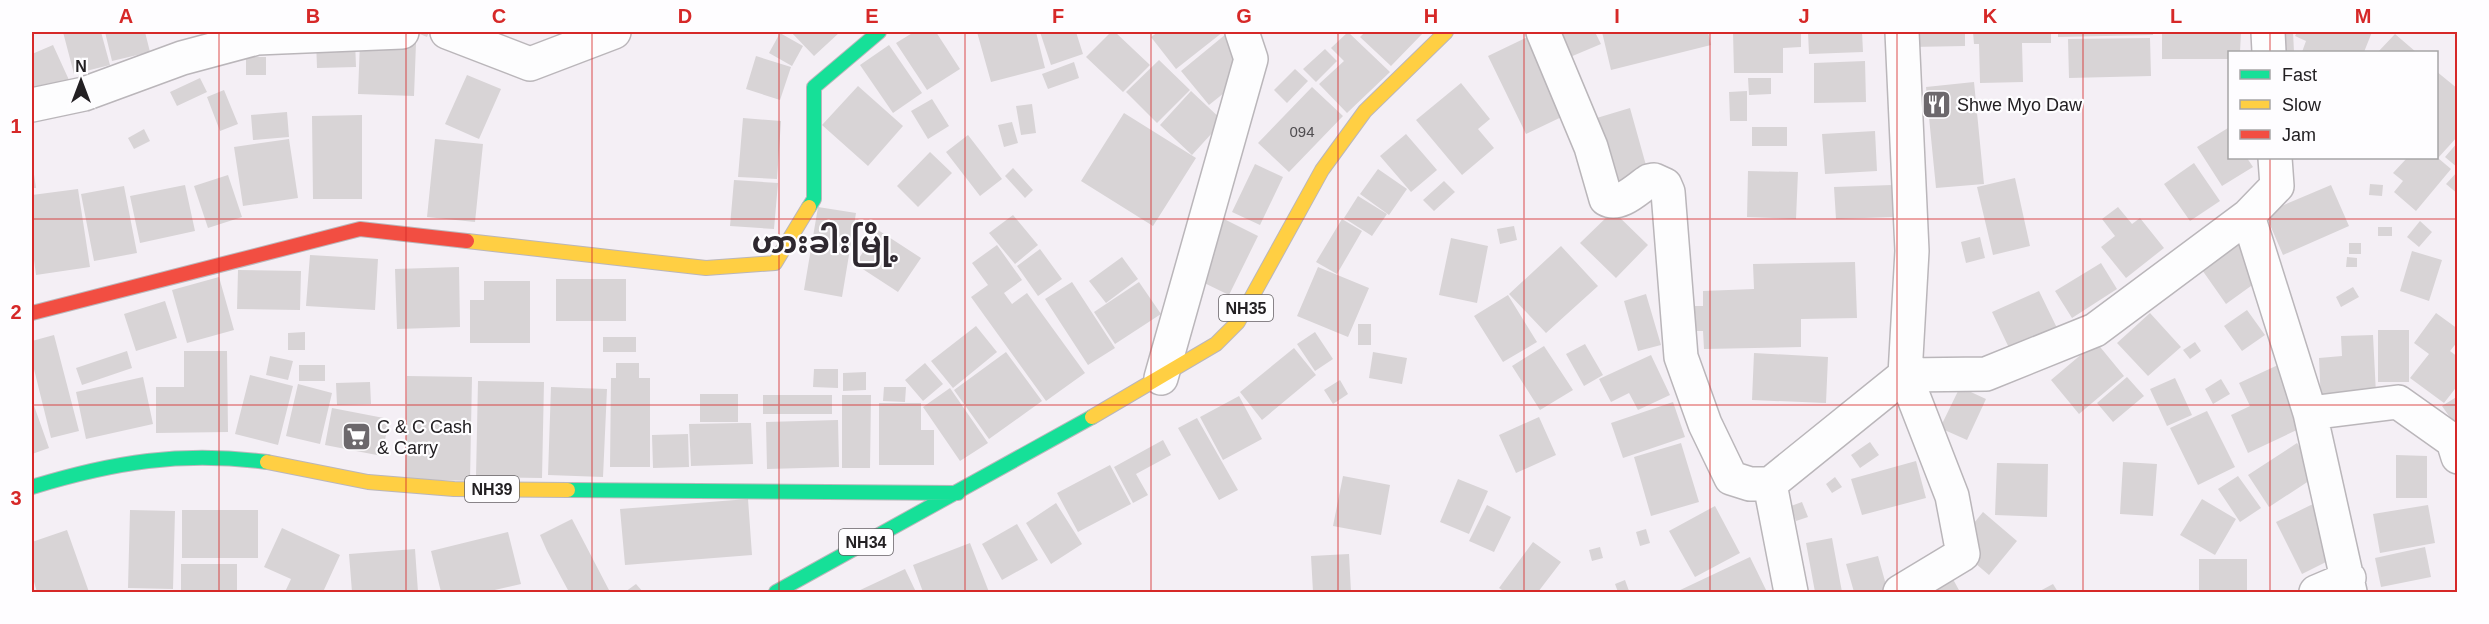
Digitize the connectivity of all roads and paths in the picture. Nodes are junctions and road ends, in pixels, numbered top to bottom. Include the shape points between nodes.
1 (402, 32) edge
2 (447, 32) edge
3 (614, 32) edge
4 (879, 32) edge
5 (1446, 32) edge
6 (1543, 32) edge
7 (1902, 32) edge
8 (2268, 32) edge
9 (1250, 41) edge
10 (2269, 51) edge
11 (32, 105) edge
12 (2275, 159) edge
13 (2248, 216) junction
14 (32, 313) edge
15 (1905, 375) junction
16 (1161, 378) junction
17 (2310, 413) junction
18 (2457, 457) edge
19 (1770, 484) junction
20 (32, 487) edge
21 (958, 494) junction
22 (2349, 585) edge
23 (776, 592) edge
24 (1791, 592) edge
25 (1900, 592) edge
26 (2316, 592) edge

1 - 11 street via 257,38 182,58 84,94
2 - 3 street via 530,64
4 - 14 main road via 814,87 814,199 775,263 706,268 360,230
5 - 16 main road, NH35 via 1365,111 1322,170 1238,322 1216,344
6 - 19 street via 1591,147 1606,199 1619,201 1649,181 1665,185 1681,357 1705,424 1731,478 1750,484
7 - 15 street via 1912,251
8 - 10 street
9 - 16 street
12 - 13 street via 2277,186
13 - 15 street via 2095,330 1986,374
13 - 17 street
15 - 19 street
15 - 25 street via 1952,496 1963,554
16 - 21 main road, NH35
17 - 18 street via 2398,402 2452,441
17 - 22 street
19 - 24 street
20 - 21 main road, NH39 via 132,461 220,456 368,482 454,489
21 - 23 main road, NH34
22 - 26 street

